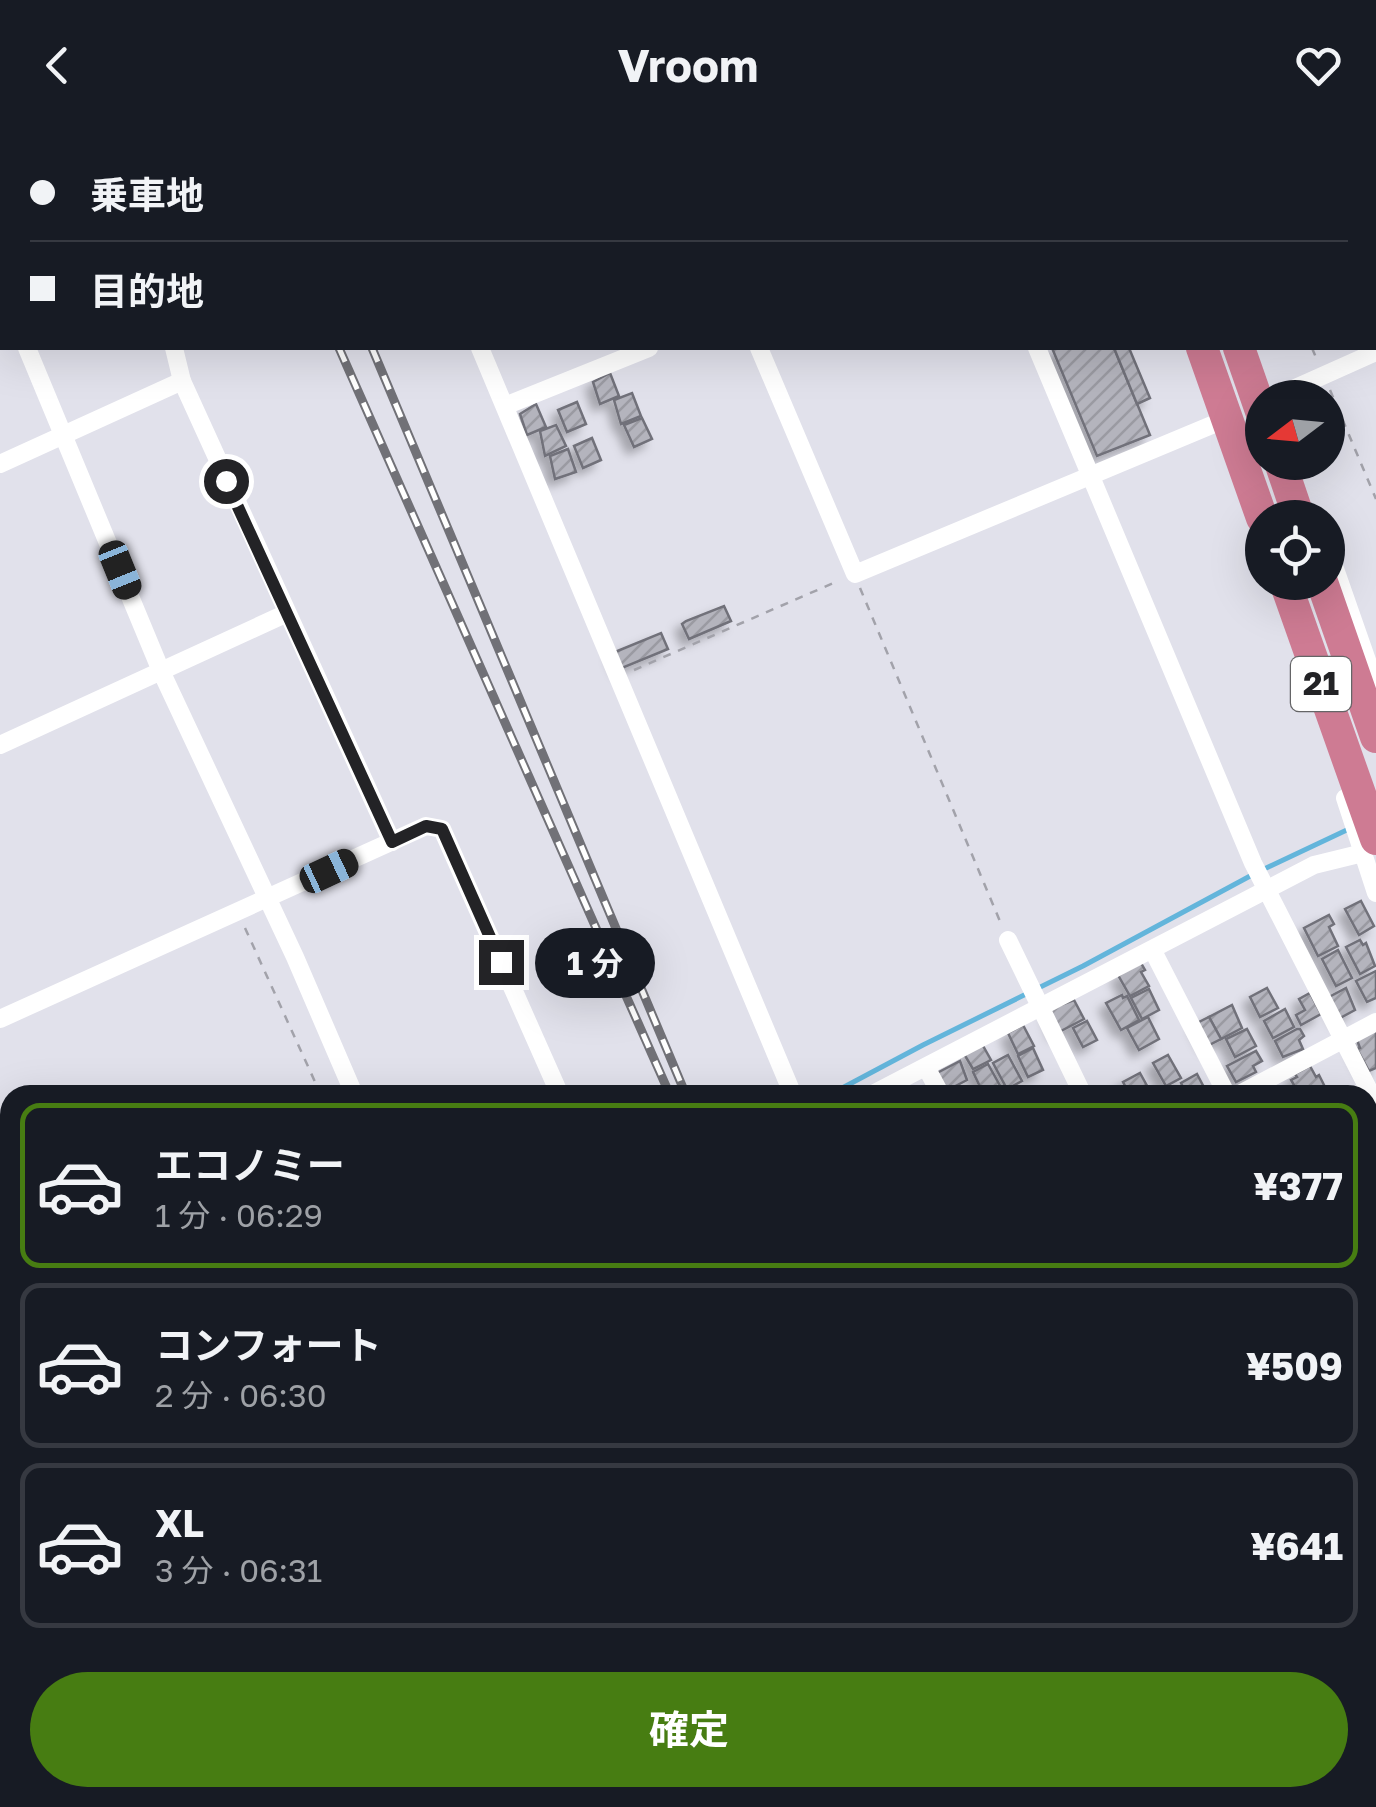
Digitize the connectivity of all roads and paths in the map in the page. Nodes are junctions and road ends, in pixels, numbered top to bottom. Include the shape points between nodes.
1 (28, 350) edge
2 (174, 350) edge
3 (481, 350) edge
4 (644, 350) edge
5 (759, 350) edge
6 (1038, 350) edge
7 (1203, 350) edge
8 (1240, 350) edge
9 (1313, 350) edge
10 (1376, 352) edge
11 (1324, 376) junction
12 (1253, 380) edge
13 (1315, 380) edge
14 (182, 381) junction
15 (505, 406) junction
16 (1245, 411) edge
17 (1227, 418) junction
18 (64, 435) junction
19 (0, 464) edge
20 (1092, 477) junction
21 (1376, 499) edge
22 (1256, 500) edge
23 (855, 574) junction
24 (1345, 598) edge
25 (1292, 600) edge
26 (1328, 600) edge
27 (285, 614) junction
28 (161, 671) junction
29 (619, 676) junction
30 (1321, 683) junction
31 (1376, 686) edge
32 (1376, 737) edge
33 (0, 745) edge
34 (1371, 841) edge
35 (392, 842) junction
36 (1260, 877) junction
37 (1376, 893) edge
38 (267, 899) junction
39 (238, 912) junction
40 (1008, 940) joint
41 (1153, 951) junction
42 (1035, 997) junction
43 (0, 1020) edge
44 (1376, 1022) edge
45 (1344, 1040) junction
46 (926, 1067) junction
47 (316, 1085) edge
48 (350, 1085) edge
49 (556, 1085) edge
50 (790, 1085) edge
51 (891, 1085) edge
52 (935, 1085) edge
53 (1078, 1085) edge
54 (1221, 1085) edge
55 (1257, 1085) edge
56 (1366, 1085) edge

1 - 18 street
2 - 14 street
3 - 15 street
4 - 15 street
5 - 23 street
6 - 20 street
7 - 17 highway
8 - 12 highway
9 - 11 path
10 - 11 street
11 - 13 street
11 - 21 path
14 - 18 street
14 - 27 street
15 - 29 street
16 - 17 street
17 - 20 street
17 - 22 highway
18 - 19 street
18 - 28 street
20 - 23 street
20 - 36 street
23 - 29 path
23 - 40 path
24 - 31 street
25 - 30 highway, 21
26 - 32 highway, 21
27 - 28 street
27 - 35 street
28 - 33 street
28 - 38 street
29 - 50 street
30 - 34 highway, 21
30 - 34 street via 1317,711
34 - 36 street via 1314,865
34 - 37 street
35 - 38 street
35 - 49 street via 426,826 442,829
36 - 41 street
36 - 45 street
38 - 39 street
38 - 48 street
39 - 43 street
39 - 47 path
40 - 42 street
41 - 42 street
41 - 54 street
42 - 46 street
42 - 53 street
44 - 45 street
45 - 55 street
45 - 56 street
46 - 51 street
46 - 52 street

